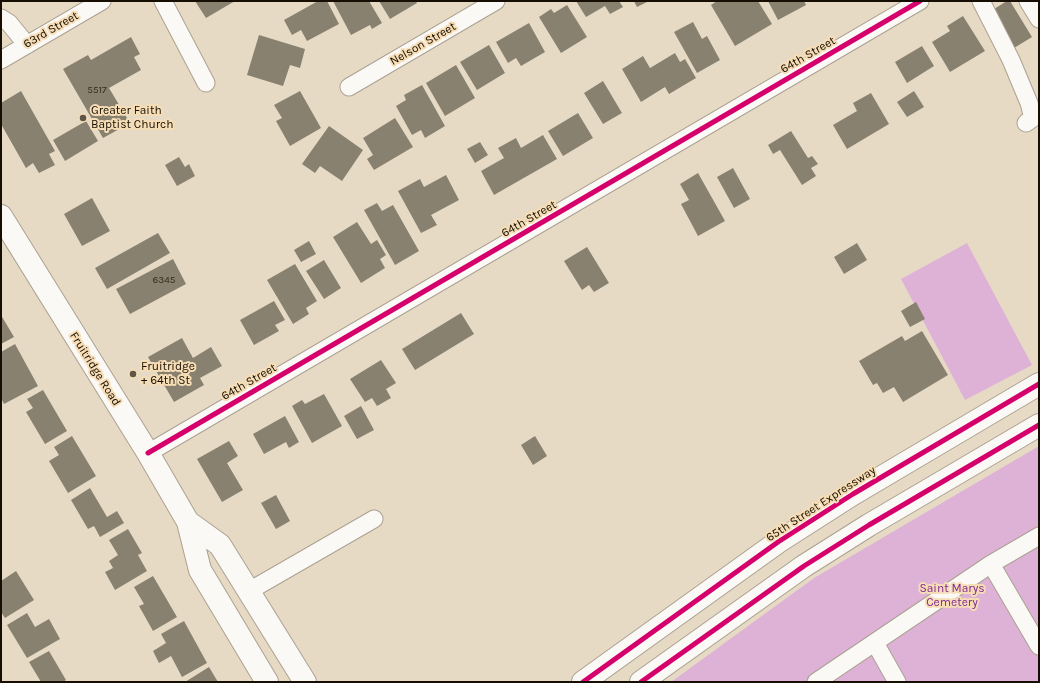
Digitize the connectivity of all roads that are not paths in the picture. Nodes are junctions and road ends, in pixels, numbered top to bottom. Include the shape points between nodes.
1 (102, 1) edge
2 (162, 1) edge
3 (496, 1) edge
4 (920, 1) edge
5 (981, 1) edge
6 (1028, 1) edge
7 (1, 18) edge
8 (1039, 19) edge
9 (27, 45) junction
10 (1, 60) edge
11 (206, 83) dead end
12 (349, 87) dead end
13 (1026, 123) dead end
14 (1, 216) edge
15 (1039, 384) edge
16 (1039, 424) edge
17 (148, 454) junction
18 (374, 519) dead end
19 (188, 522) junction
20 (1039, 536) edge
21 (991, 564) junction
22 (249, 591) junction
23 (875, 642) junction
24 (1039, 646) edge
25 (268, 682) edge
26 (305, 682) edge
27 (584, 682) edge
28 (641, 682) edge
29 (816, 682) edge
30 (897, 682) edge

1 - 9 street, 63rd Street
2 - 11 street
3 - 12 street, Nelson Street
4 - 17 street, 64th Street
5 - 13 street via 1024,89 1034,118
6 - 8 street
7 - 9 street via 9,23
9 - 10 street, 63rd Street
14 - 17 main road, Fruitridge Road
15 - 27 main road, 65th Street Expressway via 778,542
16 - 28 main road via 804,566
17 - 19 main road, Fruitridge Road
18 - 22 street
19 - 22 main road, Fruitridge Road via 220,545
19 - 25 main road, Fruitridge Road via 200,570
20 - 21 street
21 - 23 street
21 - 24 street
22 - 26 main road, Fruitridge Road
23 - 29 street
23 - 30 street

